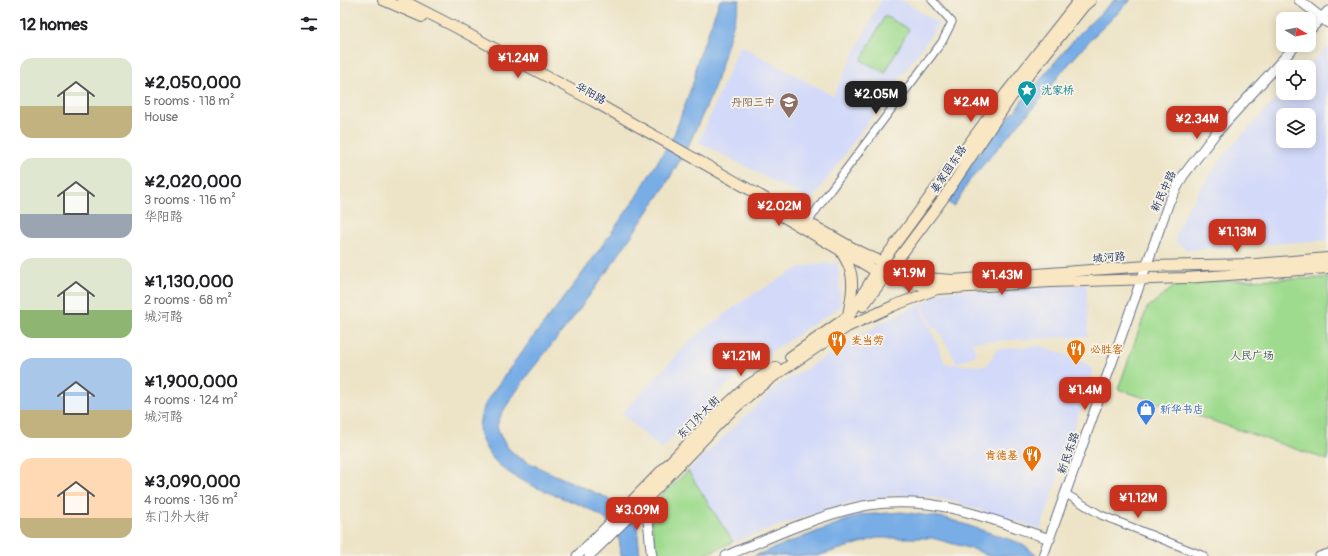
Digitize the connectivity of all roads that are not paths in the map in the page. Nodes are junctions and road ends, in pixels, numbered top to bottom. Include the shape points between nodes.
1 (383, 0) edge
2 (402, 0) edge
3 (932, 0) edge
4 (1079, 0) edge
5 (1091, 0) edge
6 (1299, 0) edge
7 (1326, 17) edge
8 (1316, 25) edge
9 (1290, 52) edge
10 (660, 142) junction
11 (806, 226) junction
12 (840, 250) junction
13 (1328, 258) edge
14 (882, 262) junction
15 (893, 266) junction
16 (1147, 266) junction
17 (1328, 268) edge
18 (882, 274) junction
19 (1141, 279) junction
20 (937, 289) junction
21 (864, 319) joint
22 (847, 322) junction
23 (1066, 494) junction
24 (635, 505) junction
25 (606, 534) junction
26 (1050, 539) junction
27 (1045, 552) edge
28 (1328, 553) edge
29 (576, 556) edge
30 (589, 556) edge
31 (652, 556) edge
32 (726, 556) edge
33 (1204, 556) edge
34 (1319, 556) edge

1 - 10 main road, 华阳路 via 445,27
2 - 10 main road via 593,101
3 - 11 street via 952,22 942,42
4 - 14 main road, 姜家园东路 via 1006,93
5 - 15 main road, 姜家园东路 via 1012,96 942,200
6 - 7 street
7 - 8 street
9 - 16 street, 新民中路 via 1215,134 1183,176 1169,202
10 - 11 main road
11 - 12 main road
11 - 14 main road
12 - 18 main road
12 - 22 main road via 850,268 852,286
13 - 16 main road, 城河路 via 1256,264
14 - 15 main road
14 - 18 main road, 姜家园东路
15 - 16 main road, 城河路 via 926,278 953,280
15 - 18 main road, 姜家园东路
16 - 19 street, 新民东路
17 - 19 main road, 城河路
18 - 20 main road, 城河路
18 - 22 main road, 东门外大街
19 - 20 main road, 城河路
19 - 23 street, 新民东路
20 - 21 main road, 城河路
21 - 22 main road, 东门外大街
22 - 24 main road, 东门外大街 via 747,386 719,412
23 - 26 street, 新民东路
23 - 33 street via 1101,515
24 - 25 street
24 - 31 street via 646,514
25 - 29 street
25 - 30 street
26 - 27 street, 新民东路
26 - 32 street via 957,510 928,504 898,502 864,506 821,518
28 - 34 street

